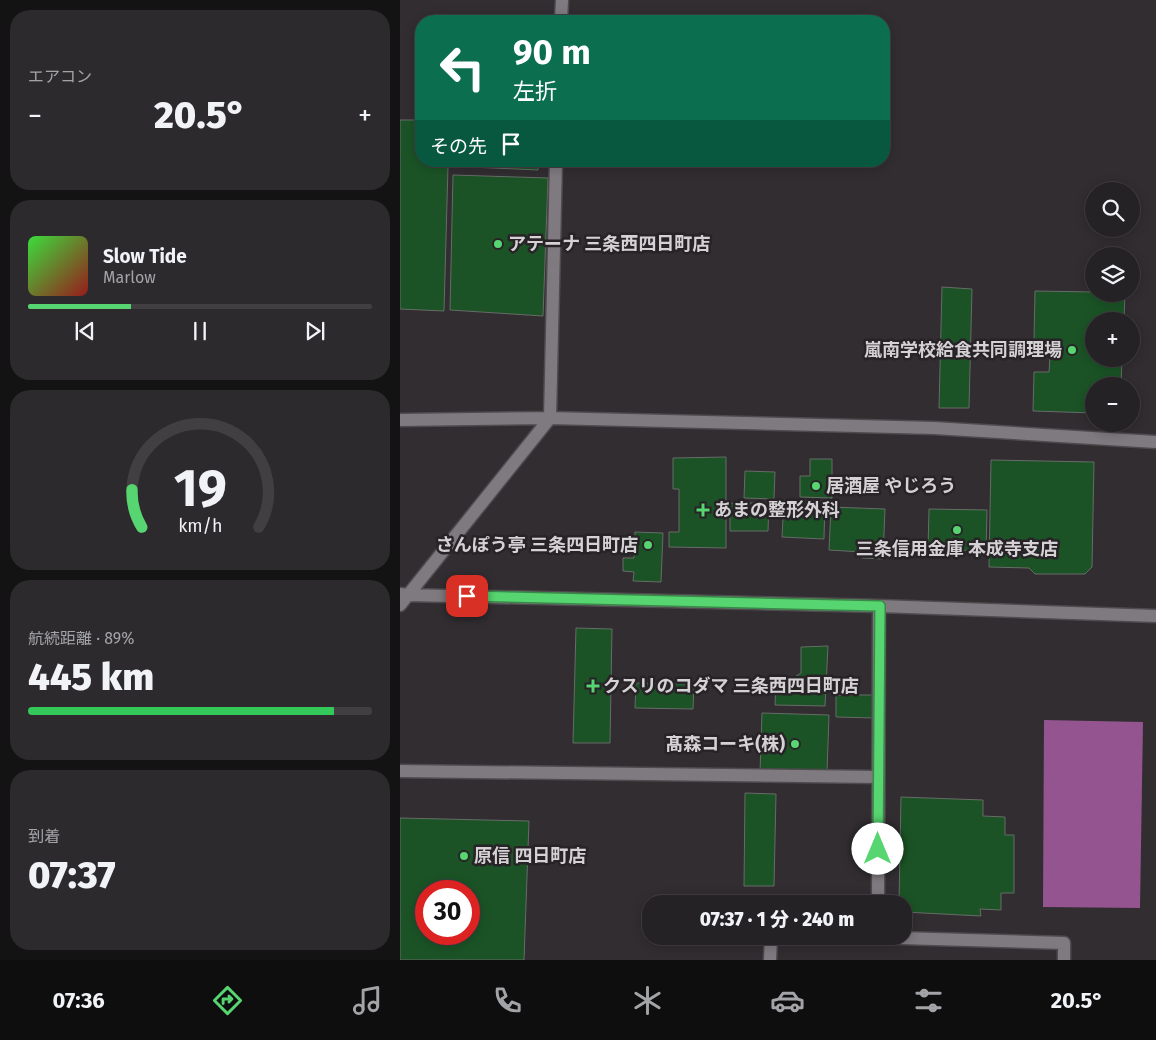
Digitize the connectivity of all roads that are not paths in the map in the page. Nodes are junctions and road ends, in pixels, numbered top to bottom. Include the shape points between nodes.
1 (562, 0) edge
2 (561, 15) edge
3 (556, 167) edge
4 (550, 418) junction
5 (400, 420) edge
6 (1156, 442) edge
7 (403, 598) edge
8 (880, 606) junction
9 (1156, 616) edge
10 (400, 771) edge
11 (878, 776) junction
12 (878, 895) edge
13 (912, 938) edge
14 (771, 945) edge
15 (770, 960) edge
16 (1064, 960) edge

1 - 2 street
3 - 4 street
4 - 5 street
4 - 6 street via 934,428
4 - 7 street
7 - 8 street
8 - 9 street
8 - 11 street
10 - 11 street
11 - 12 street
13 - 16 street via 1064,943
14 - 15 street

